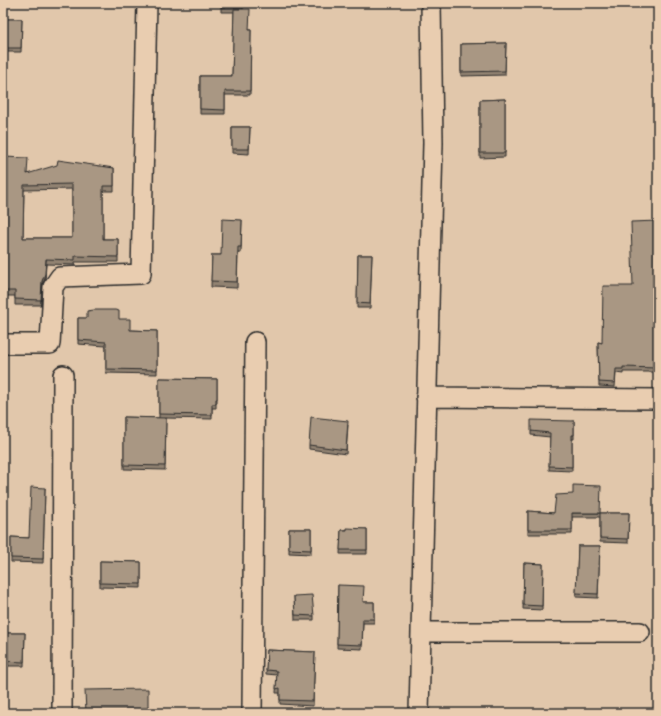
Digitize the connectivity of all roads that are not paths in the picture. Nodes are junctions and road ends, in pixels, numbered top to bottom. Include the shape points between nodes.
1 (147, 3) edge
2 (431, 3) edge
3 (255, 342) dead end
4 (3, 344) edge
5 (63, 375) dead end
6 (426, 397) junction
7 (658, 400) edge
8 (421, 632) junction
9 (640, 632) dead end
10 (62, 713) edge
11 (252, 713) edge
12 (419, 713) edge

1 - 4 street via 141,274 60,277 53,286 50,344
2 - 6 street via 433,143
3 - 11 street
5 - 10 street
6 - 7 street
6 - 8 street
8 - 9 street
8 - 12 street

